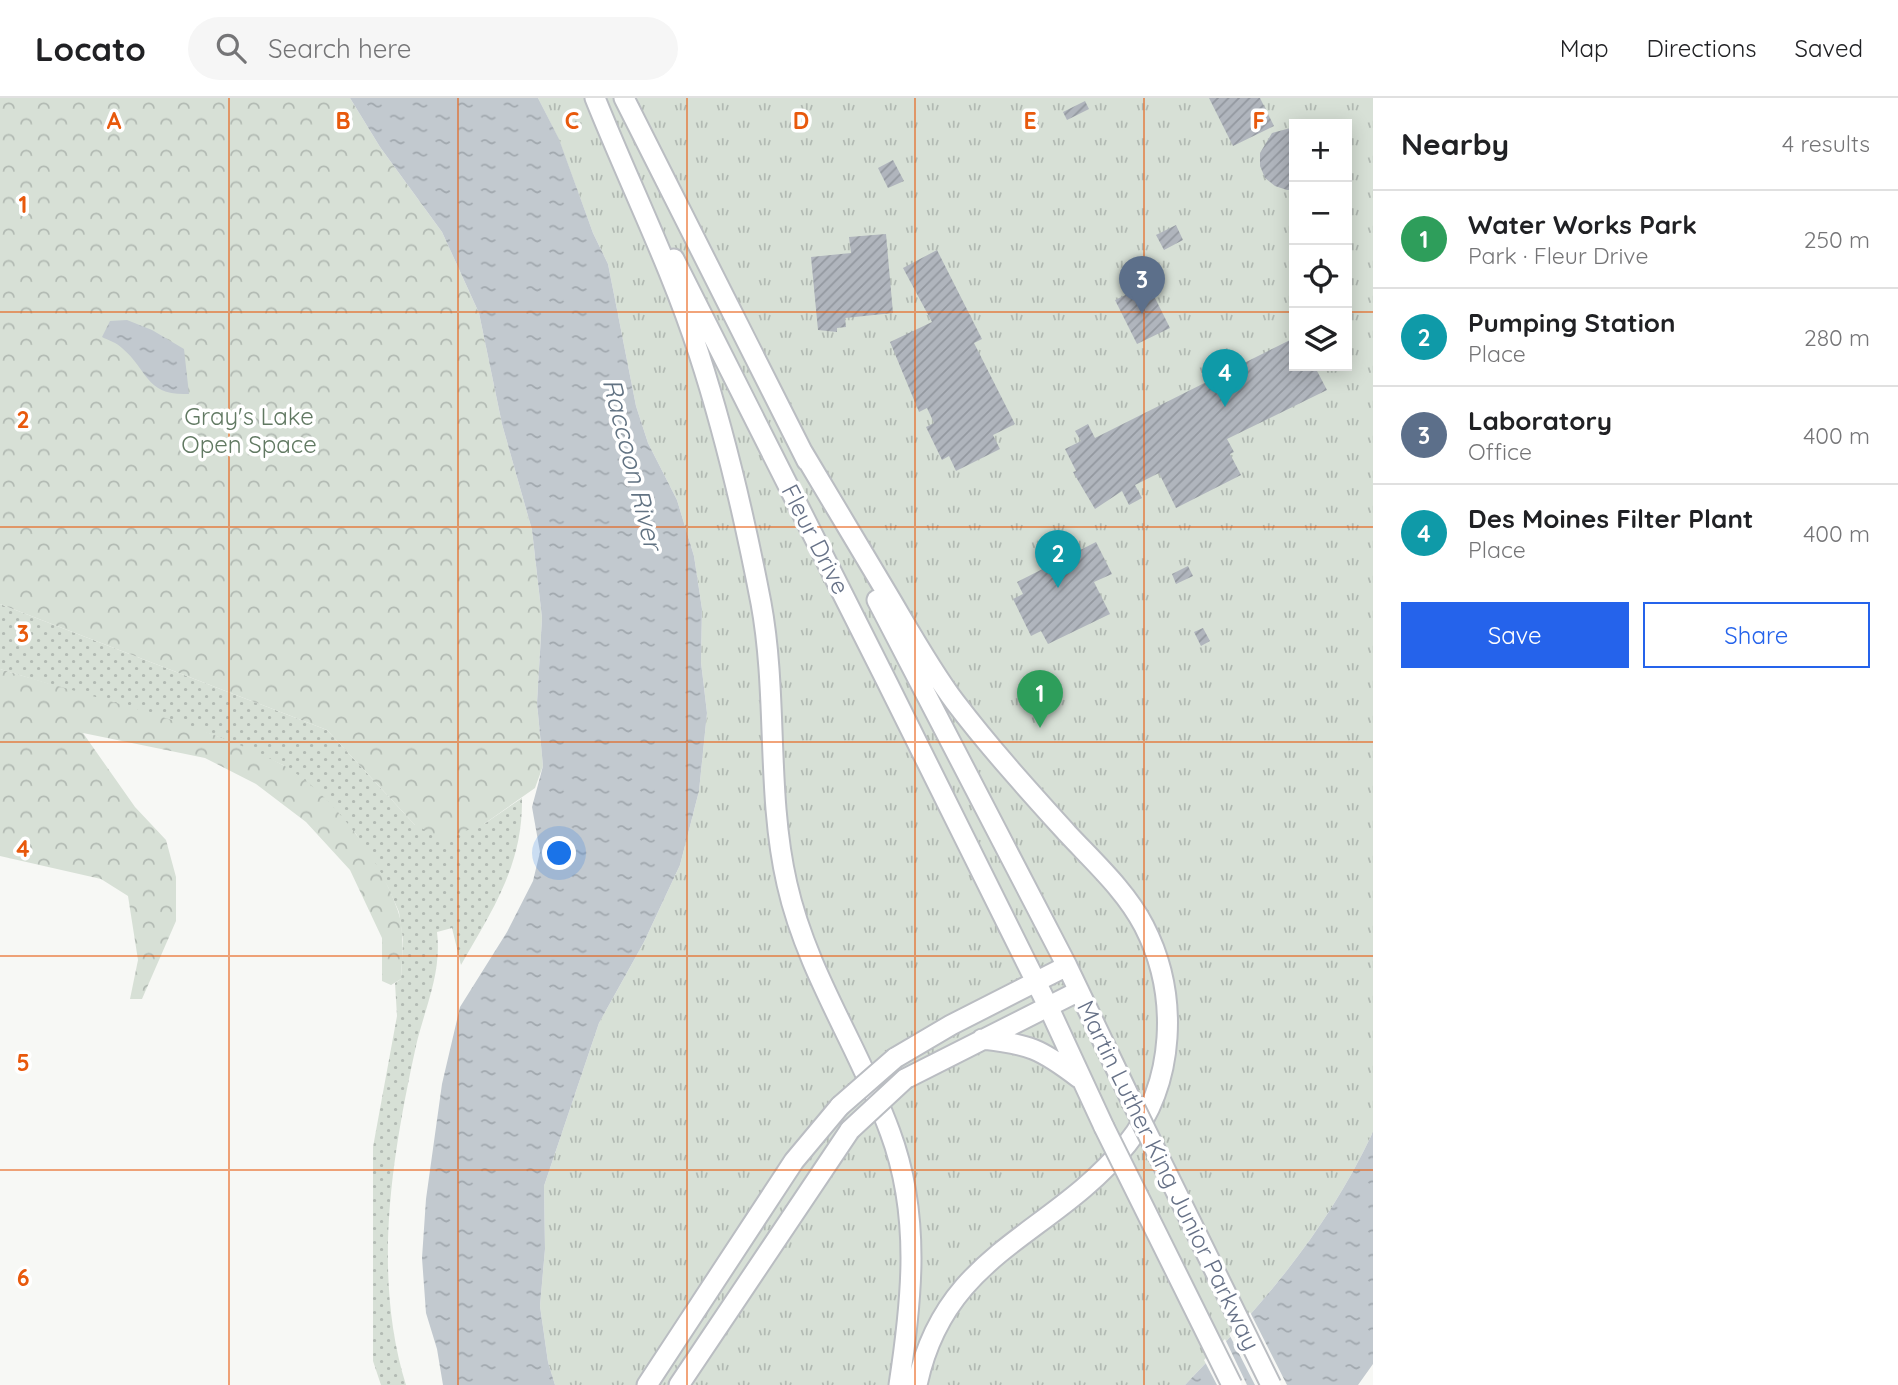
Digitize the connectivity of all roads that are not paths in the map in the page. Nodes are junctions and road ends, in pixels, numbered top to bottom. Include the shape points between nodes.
1 (595, 98) edge
2 (624, 98) edge
3 (802, 451) junction
4 (1067, 966) junction
5 (1035, 981) junction
6 (1079, 990) junction
7 (1048, 1006) junction
8 (981, 1039) junction
9 (1082, 1080) junction
10 (647, 1385) edge
11 (679, 1385) edge
12 (899, 1385) edge
13 (917, 1385) edge
14 (1231, 1385) edge
15 (1271, 1385) edge

1 - 5 main road, Fleur Drive
1 - 12 main road via 699,355 736,496 762,606 782,857 797,925 819,982 880,1107 901,1168 911,1222 913,1273
2 - 3 main road, Fleur Drive
3 - 4 main road, Fleur Drive
3 - 13 main road via 954,701 1126,899 1144,926 1157,957 1168,1015 1168,1046 1158,1084 1147,1114 1129,1142 1104,1171 973,1275 941,1317
4 - 5 main road
4 - 6 main road, Martin Luther King Junior Parkway
5 - 7 main road, Martin Luther King Junior Parkway
5 - 10 main road, bridge via 895,1058 839,1106 794,1161
6 - 7 main road
6 - 15 main road, Martin Luther King Junior Parkway, bridge
7 - 8 main road
7 - 9 main road, Martin Luther King Junior Parkway
8 - 9 main road via 1025,1044
8 - 11 main road, bridge via 905,1079 850,1130
9 - 14 main road, Martin Luther King Junior Parkway, bridge

